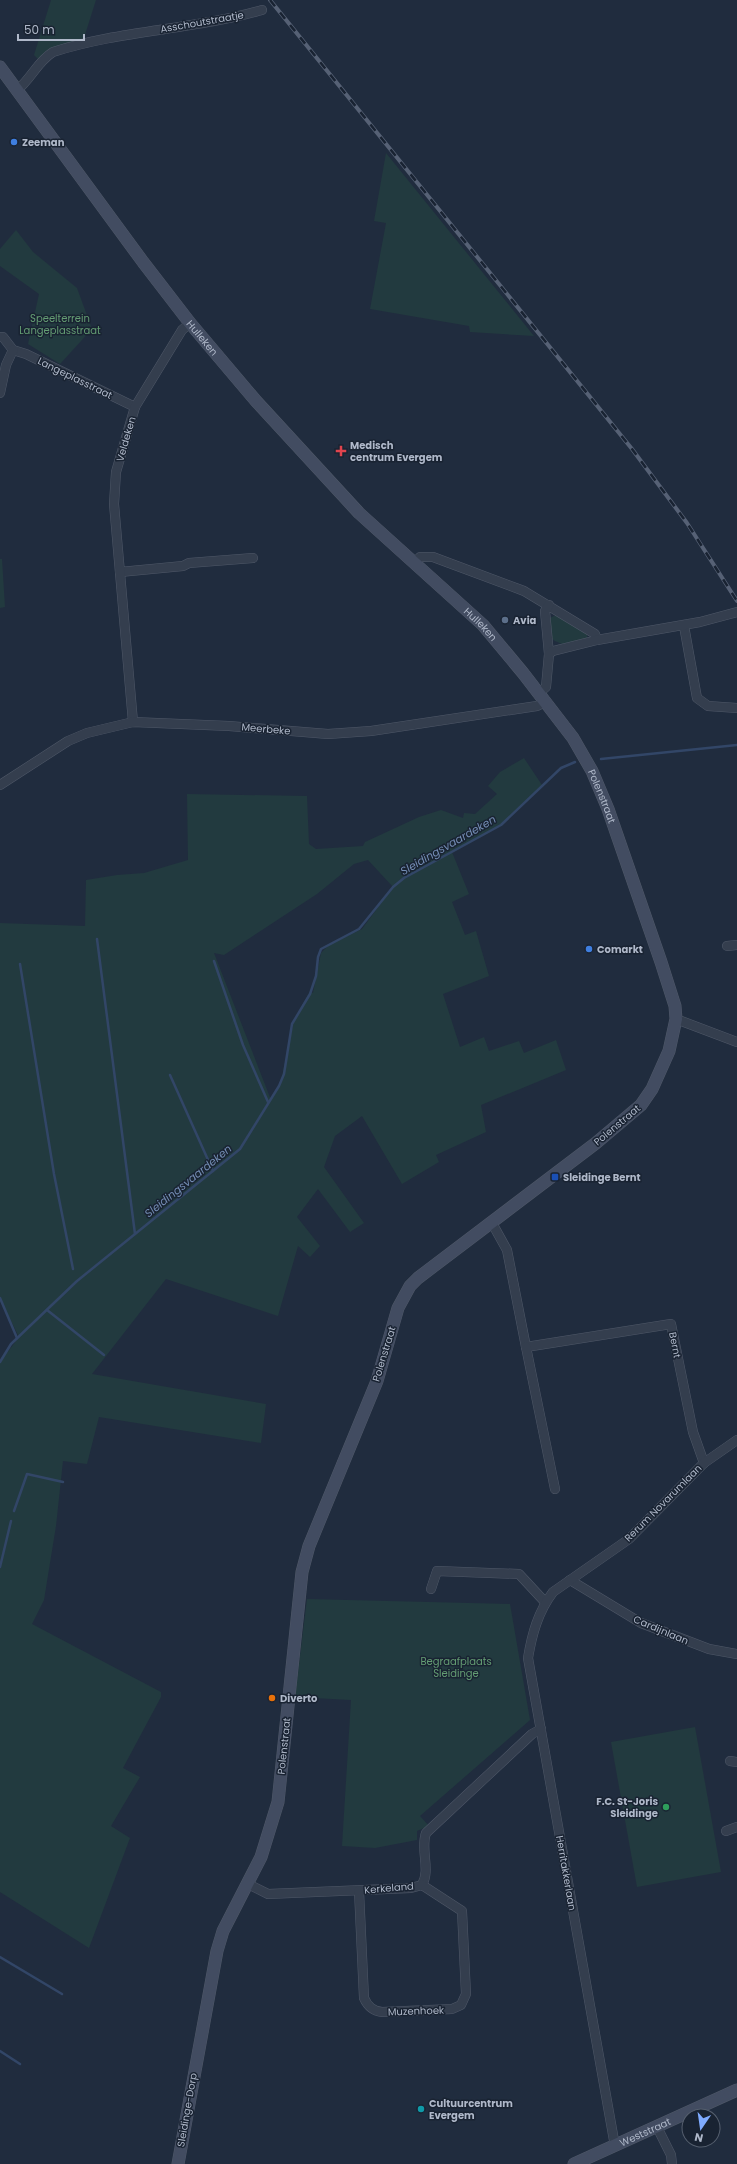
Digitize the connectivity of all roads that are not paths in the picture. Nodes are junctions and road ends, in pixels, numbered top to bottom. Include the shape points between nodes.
1 (262, 10) dead end
2 (1, 70) edge
3 (17, 90) junction
4 (190, 323) junction
5 (0, 337) edge
6 (13, 350) junction
7 (0, 393) edge
8 (135, 407) junction
9 (253, 558) dead end
10 (415, 563) junction
11 (120, 572) junction
12 (549, 605) junction
13 (737, 612) edge
14 (684, 626) junction
15 (597, 640) junction
16 (549, 654) junction
17 (542, 697) junction
18 (737, 708) edge
19 (133, 722) junction
20 (588, 762) joint
21 (0, 785) edge
22 (737, 945) edge
23 (727, 946) dead end
24 (676, 1018) junction
25 (737, 1042) edge
26 (492, 1223) junction
27 (526, 1347) junction
28 (737, 1440) edge
29 (704, 1463) junction
30 (555, 1489) dead end
31 (570, 1580) junction
32 (431, 1589) dead end
33 (545, 1602) junction
34 (737, 1654) edge
35 (541, 1730) junction
36 (737, 1827) edge
37 (726, 1831) dead end
38 (248, 1884) junction
39 (422, 1885) junction
40 (359, 1890) junction
41 (197, 2056) joint
42 (737, 2090) edge
43 (657, 2127) junction
44 (615, 2146) junction
45 (178, 2164) edge
46 (574, 2164) edge
47 (672, 2164) edge

1 - 3 street, Asschoutstraatje via 133,33 53,52 43,59 26,83
2 - 3 main road, Hulleken
3 - 4 main road, Hulleken
4 - 8 street, Veldeken via 182,330
4 - 10 main road, Hulleken via 330,483
5 - 6 street, Langeplasstraat via 3,337
6 - 7 street via 6,365
6 - 8 street, Langeplasstraat
8 - 11 street, Veldeken via 116,472 114,504
9 - 11 street
10 - 12 street via 420,556 434,557 524,591
10 - 17 main road, Hulleken via 483,625
11 - 19 street, Veldeken
12 - 15 street via 595,634
12 - 16 street via 545,611
13 - 14 street
14 - 15 street
14 - 18 street via 697,698 708,706
15 - 16 street via 562,647
16 - 17 street via 546,687
17 - 19 street, Meerbeke via 537,706 344,733
17 - 20 main road, Hulleken
19 - 21 street, Meerbeke via 68,741
20 - 24 main road, Polenstraat via 608,808 655,944 671,993
22 - 23 street
24 - 25 street
24 - 26 main road, Polenstraat via 669,1051 652,1089 641,1105
26 - 27 street via 507,1250
26 - 38 main road, Polenstraat via 418,1278 402,1298 377,1381 309,1546 302,1572 280,1793 266,1844
27 - 29 street, Bernt via 671,1324 693,1432
27 - 30 street
28 - 29 street, Rerum Novarumlaan
29 - 31 street, Rerum Novarumlaan via 629,1539
31 - 33 street, Herritakkerlaan via 553,1592
31 - 34 street, Cardijnlaan via 641,1623 709,1649
32 - 33 street via 437,1570 519,1574
33 - 35 street, Herritakkerlaan via 532,1632 528,1658
35 - 39 street, Kerkeland via 532,1734 426,1833 425,1879
35 - 44 street, Herritakkerlaan
36 - 37 street
38 - 40 street, Kerkeland via 268,1894
38 - 41 main road, Polenstraat via 223,1931 218,1946
39 - 40 street, Kerkeland via 411,1888
39 - 40 street, Muzenhoek via 462,1911 466,1994 461,2005 452,2009 382,2012 368,2006 364,1998
41 - 45 main road, Sleidinge-Dorp
42 - 43 main road, Weststraat
43 - 44 main road, Weststraat
43 - 47 street via 671,2155
44 - 46 main road, Weststraat

